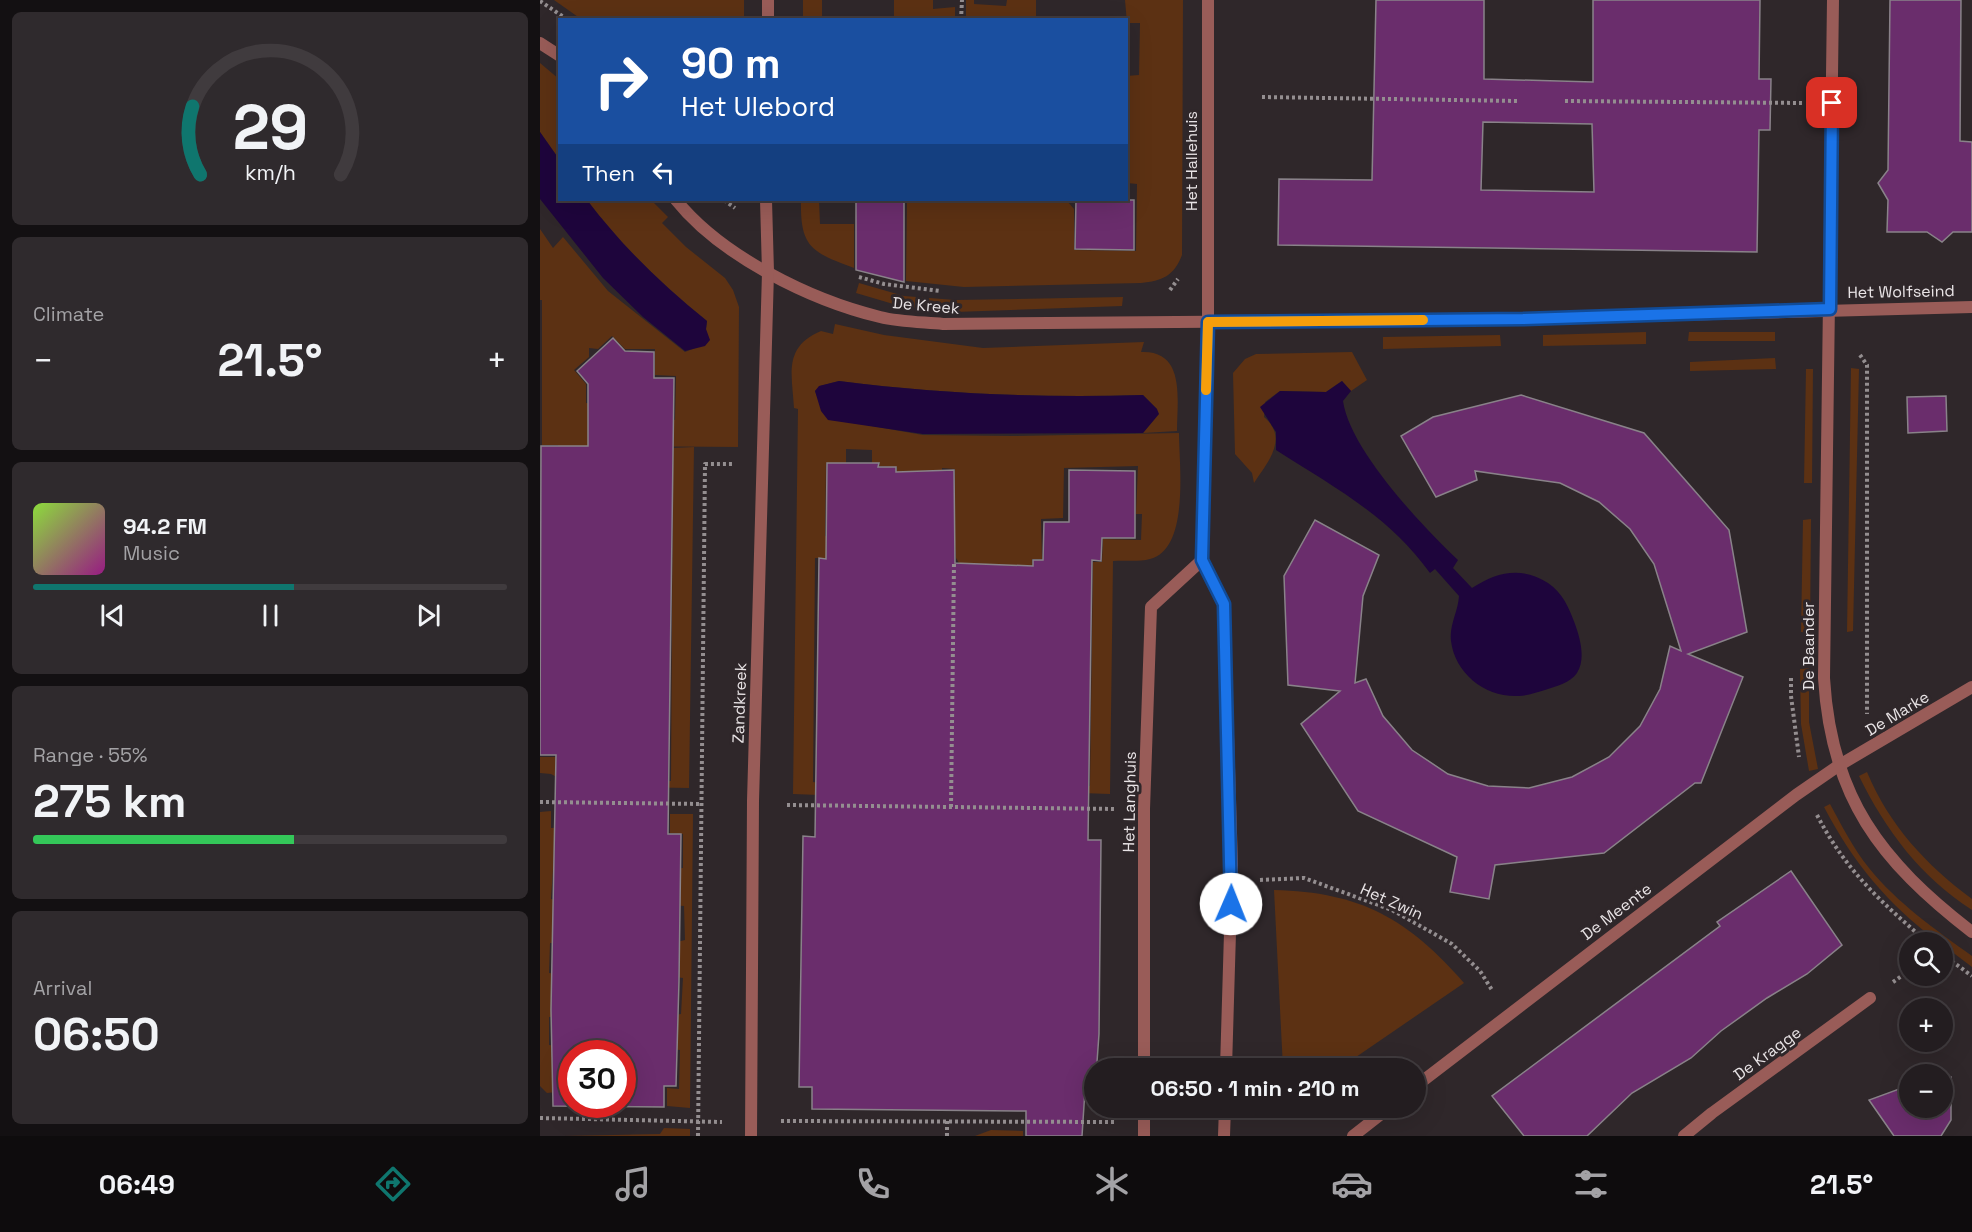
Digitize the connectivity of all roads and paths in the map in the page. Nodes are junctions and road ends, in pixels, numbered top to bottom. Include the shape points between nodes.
1 (768, 0) edge
2 (962, 0) edge
3 (1208, 0) edge
4 (1833, 0) edge
5 (540, 1) edge
6 (565, 18) edge
7 (768, 18) edge
8 (961, 18) edge
9 (540, 43) edge
10 (558, 55) edge
11 (1262, 98) dead end
12 (1518, 100) dead end
13 (1565, 101) dead end
14 (1832, 103) junction
15 (677, 201) edge
16 (725, 201) edge
17 (766, 201) edge
18 (766, 233) junction
19 (768, 272) junction
20 (855, 276) dead end
21 (1208, 289) junction
22 (1160, 291) dead end
23 (950, 292) dead end
24 (1972, 307) edge
25 (1830, 309) junction
26 (1208, 322) junction
27 (742, 464) dead end
28 (1202, 560) junction
29 (954, 562) dead end
30 (1972, 687) edge
31 (1866, 751) junction
32 (1838, 766) junction
33 (540, 802) edge
34 (702, 804) junction
35 (787, 805) dead end
36 (951, 807) junction
37 (1144, 810) junction
38 (1232, 881) junction
39 (1972, 932) edge
40 (1953, 962) edge
41 (1972, 976) edge
42 (1870, 998) dead end
43 (1507, 1014) junction
44 (1144, 1058) edge
45 (1226, 1058) edge
46 (1426, 1078) edge
47 (540, 1118) edge
48 (1144, 1118) edge
49 (1225, 1118) edge
50 (1376, 1118) edge
51 (947, 1120) junction
52 (751, 1121) junction
53 (698, 1122) junction
54 (1144, 1123) junction
55 (698, 1136) edge
56 (751, 1136) edge
57 (947, 1136) edge
58 (1144, 1136) edge
59 (1224, 1136) edge
60 (1353, 1136) edge
61 (1684, 1136) edge

1 - 7 street
2 - 8 path
3 - 21 street, Het Hallehuis
4 - 14 street, De Baander
5 - 6 path
9 - 10 street
11 - 12 path
13 - 14 path
14 - 25 street, De Baander
15 - 19 street, De Kreek via 724,244
16 - 18 path
17 - 18 street, Zandkreek
18 - 19 street, Zandkreek
19 - 26 street, De Kreek via 817,297 880,317 943,324
19 - 52 street, Zandkreek via 753,801
20 - 23 path via 884,284
21 - 22 path
21 - 26 street, Het Hallehuis
24 - 25 street, Het Wolfseind
25 - 26 street, De Kreek via 1523,319
25 - 31 path via 1867,365
25 - 32 street, De Baander via 1824,678 1826,721
26 - 28 street
27 - 34 path via 705,464
28 - 37 street, Het Langhuis via 1150,607
28 - 38 street via 1224,604
29 - 36 path
30 - 31 street, De Marke
31 - 32 street, De Marke
32 - 39 street, De Baander via 1864,822 1887,851 1917,887
32 - 43 street, De Meente
33 - 34 path
34 - 53 path
35 - 36 path
36 - 37 path
37 - 44 street, Het Langhuis
38 - 43 path, Het Zwin via 1304,878 1392,910 1452,944 1480,971
38 - 45 street
40 - 41 path
42 - 61 street, De Kragge
43 - 46 street, De Meente
47 - 53 path
48 - 54 street
49 - 59 street
50 - 60 street
51 - 52 path
51 - 54 path
51 - 57 path
52 - 56 street, Zandkreek
53 - 55 path
54 - 58 street

